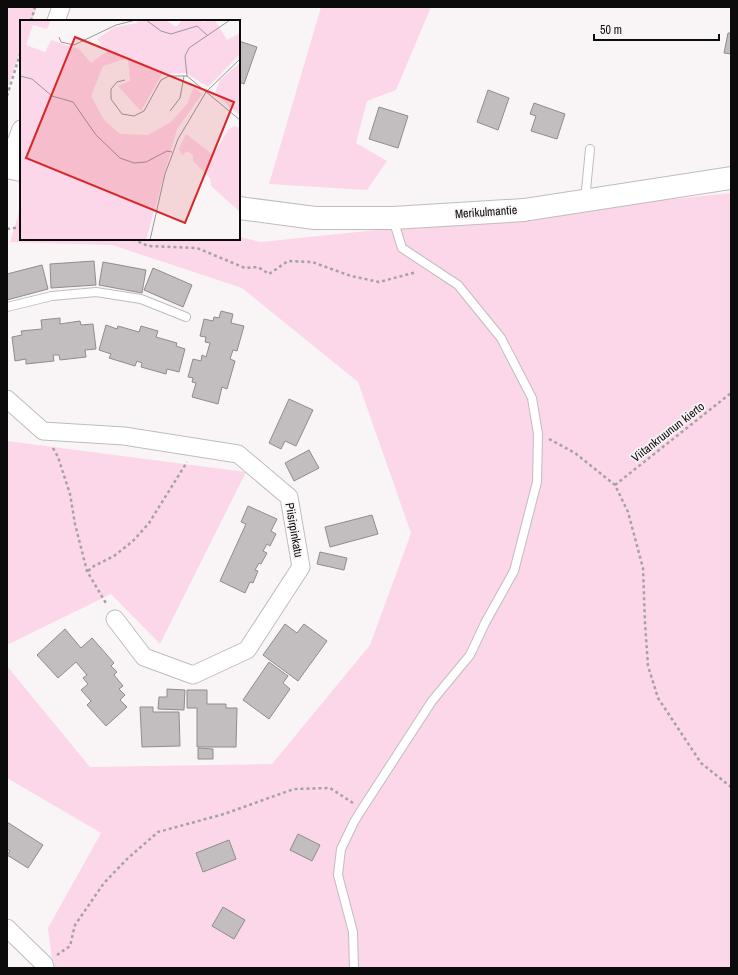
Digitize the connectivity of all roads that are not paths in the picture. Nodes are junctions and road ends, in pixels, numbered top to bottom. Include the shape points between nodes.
1 (61, 7) edge
2 (56, 20) edge
3 (20, 132) edge
4 (590, 149) dead end
5 (7, 166) edge
6 (20, 170) edge
7 (731, 178) edge
8 (585, 200) junction
9 (240, 208) edge
10 (393, 218) junction
11 (7, 307) edge
12 (186, 317) dead end
13 (7, 399) edge
14 (115, 619) road end
15 (7, 928) edge
16 (44, 966) edge
17 (354, 968) edge

1 - 2 street
3 - 5 street
4 - 8 lane
5 - 6 street
7 - 8 street, Merikulmantie
8 - 10 street, Merikulmantie via 524,210
9 - 10 street, Merikulmantie via 315,218
10 - 17 lane via 402,248 458,285 501,338 532,398 538,434 537,482 514,571 470,655 432,701 362,808 342,849 338,875 353,932
11 - 12 lane via 52,296 96,292 140,299
13 - 14 street, Piisirpinkatu via 43,431 124,436 238,454 289,497 301,567 247,650 193,675 144,657
15 - 16 street

